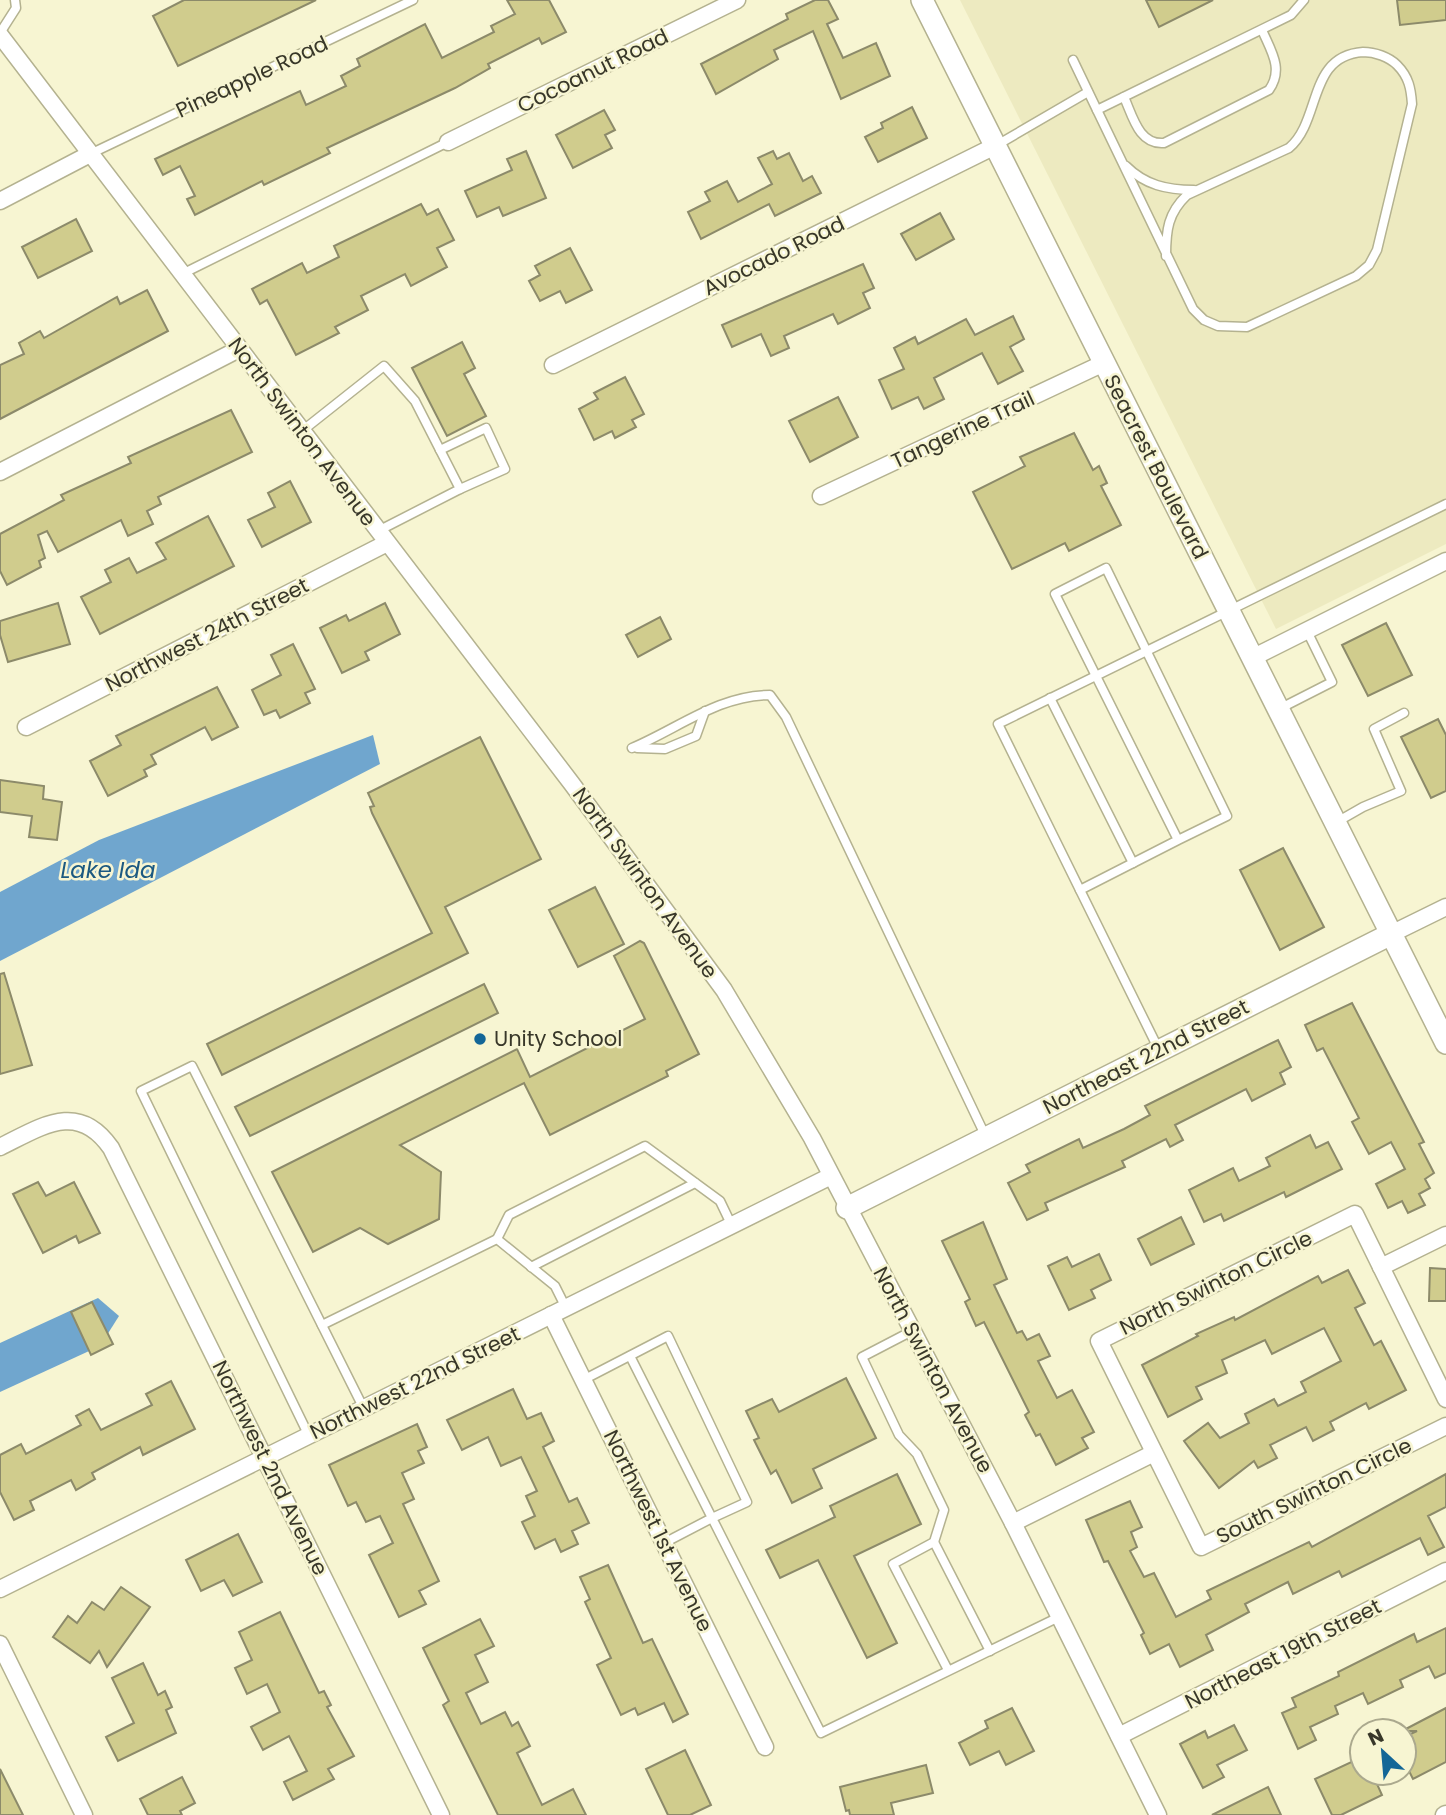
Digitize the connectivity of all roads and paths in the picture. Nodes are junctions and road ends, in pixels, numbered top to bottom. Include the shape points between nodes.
1 (15, 0) edge
2 (413, 0) edge
3 (737, 0) edge
4 (922, 0) edge
5 (1304, 0) edge
6 (1262, 30) junction
7 (0, 34) edge
8 (1073, 60) dead end
9 (1088, 92) junction
10 (1124, 97) junction
11 (1097, 110) junction
12 (449, 142) joint
13 (995, 146) junction
14 (90, 154) junction
15 (1120, 159) junction
16 (1197, 190) junction
17 (0, 201) edge
18 (1166, 256) junction
19 (182, 274) junction
20 (239, 349) junction
21 (1104, 363) junction
22 (553, 365) dead end
23 (302, 431) junction
24 (440, 450) junction
25 (0, 472) edge
26 (460, 489) junction
27 (821, 496) dead end
28 (1446, 504) edge
29 (383, 537) junction
30 (1446, 562) edge
31 (1228, 609) junction
32 (1307, 631) junction
33 (1145, 650) junction
34 (1252, 658) junction
35 (1097, 674) junction
36 (1050, 698) junction
37 (705, 710) junction
38 (1278, 710) junction
39 (1404, 713) dead end
40 (26, 727) dead end
41 (1335, 823) junction
42 (1178, 840) junction
43 (1133, 863) junction
44 (1080, 890) junction
45 (1446, 907) edge
46 (1391, 934) junction
47 (1446, 1043) edge
48 (1159, 1051) junction
49 (987, 1138) junction
50 (0, 1147) edge
51 (831, 1176) junction
52 (695, 1183) junction
53 (847, 1208) junction
54 (732, 1226) junction
55 (1446, 1235) edge
56 (497, 1239) junction
57 (531, 1267) junction
58 (1381, 1267) junction
59 (558, 1312) junction
60 (322, 1325) junction
61 (912, 1331) junction
62 (630, 1356) junction
63 (583, 1380) junction
64 (1446, 1399) edge
65 (364, 1409) junction
66 (1446, 1426) edge
67 (309, 1436) junction
68 (1154, 1453) junction
69 (265, 1458) junction
70 (712, 1518) junction
71 (1013, 1523) junction
72 (934, 1542) junction
73 (664, 1543) junction
74 (1446, 1571) edge
75 (0, 1589) edge
76 (1061, 1616) junction
77 (0, 1644) edge
78 (990, 1651) junction
79 (948, 1670) junction
80 (1119, 1737) junction
81 (765, 1747) dead end
82 (84, 1815) edge
83 (442, 1815) edge
84 (1158, 1815) edge

1 - 7 lane via 16,8
2 - 14 lane, Pineapple Road
3 - 12 street, Cocoanut Road
4 - 13 street, Seacrest Boulevard
5 - 6 lane via 1291,15
6 - 10 lane
6 - 10 lane via 1276,63 1269,90 1164,143 1151,142 1141,134
7 - 14 street, North Swinton Avenue
8 - 9 lane
9 - 11 lane
9 - 13 lane
10 - 11 lane
11 - 15 lane
12 - 19 lane
13 - 21 street, Seacrest Boulevard
13 - 22 street, Avocado Road
14 - 17 street
14 - 19 street, North Swinton Avenue
15 - 16 lane via 1155,185
15 - 18 lane
16 - 18 lane via 1170,215
16 - 18 lane via 1289,148 1299,139 1325,72 1336,61 1350,54 1373,53 1395,63 1405,75 1412,89 1412,104 1380,236 1369,265 1356,276 1247,327 1233,329 1211,323 1193,309
19 - 20 street, North Swinton Avenue
20 - 23 street, North Swinton Avenue
20 - 25 street
21 - 27 street, Tangerine Trail
21 - 31 street, Seacrest Boulevard
23 - 24 lane via 384,366 415,401
23 - 29 street, North Swinton Avenue
24 - 26 lane
24 - 26 lane via 485,428 505,469
26 - 29 lane
28 - 31 lane
29 - 40 street, Northwest 24th Street
29 - 51 street, North Swinton Avenue via 687,937 770,1063
30 - 32 street
31 - 33 lane
31 - 34 street, Seacrest Boulevard
32 - 34 street
32 - 38 lane via 1332,682
33 - 35 lane
33 - 35 lane via 1105,568 1055,594
33 - 42 lane via 1227,816
34 - 38 street, Seacrest Boulevard
35 - 36 lane
35 - 42 lane
36 - 43 lane
36 - 44 lane via 998,724
37 - 37 lane via 696,736 665,749 632,748
37 - 49 lane via 744,695 770,695 786,717
38 - 41 street, Seacrest Boulevard
39 - 41 lane via 1374,729 1401,791
41 - 46 street, Seacrest Boulevard
42 - 43 lane
43 - 44 lane
44 - 48 lane
45 - 46 street, Northeast 22nd Street
46 - 47 street, Seacrest Boulevard
46 - 48 street, Northeast 22nd Street
48 - 49 street, Northeast 22nd Street
49 - 53 street, Northeast 22nd Street
50 - 69 street, Northwest 2nd Avenue via 61,1121 90,1126 111,1148
51 - 53 street, North Swinton Avenue
51 - 54 street, Northwest 22nd Street
52 - 54 lane via 720,1202
52 - 56 lane via 645,1146 509,1215
52 - 57 lane
53 - 61 street, North Swinton Avenue
54 - 59 street, Northwest 22nd Street
55 - 58 street
56 - 57 lane
56 - 60 lane
57 - 59 lane via 555,1286
58 - 64 street
58 - 68 street, North Swinton Circle via 1355,1214 1099,1341
59 - 63 street, Northwest 1st Avenue
59 - 65 street, Northwest 22nd Street
60 - 65 lane
60 - 67 lane via 192,1066 141,1091
61 - 71 street, North Swinton Avenue
61 - 72 lane via 862,1357 898,1434 917,1454 944,1510
62 - 63 lane
62 - 70 lane
62 - 70 lane via 668,1336 747,1502
63 - 73 street, Northwest 1st Avenue
65 - 67 street, Northwest 22nd Street
66 - 68 street, South Swinton Circle via 1201,1547
67 - 69 street, Northwest 22nd Street
68 - 71 street
69 - 75 street, Northwest 22nd Street
69 - 83 street, Northwest 2nd Avenue
70 - 73 lane
70 - 79 lane via 821,1734
71 - 76 street, North Swinton Avenue
72 - 78 lane
72 - 79 lane via 893,1564
73 - 81 street, Northwest 1st Avenue
74 - 80 street, Northeast 19th Street
76 - 78 lane
76 - 80 street, North Swinton Avenue
77 - 82 street
78 - 79 lane
80 - 84 street, North Swinton Avenue

